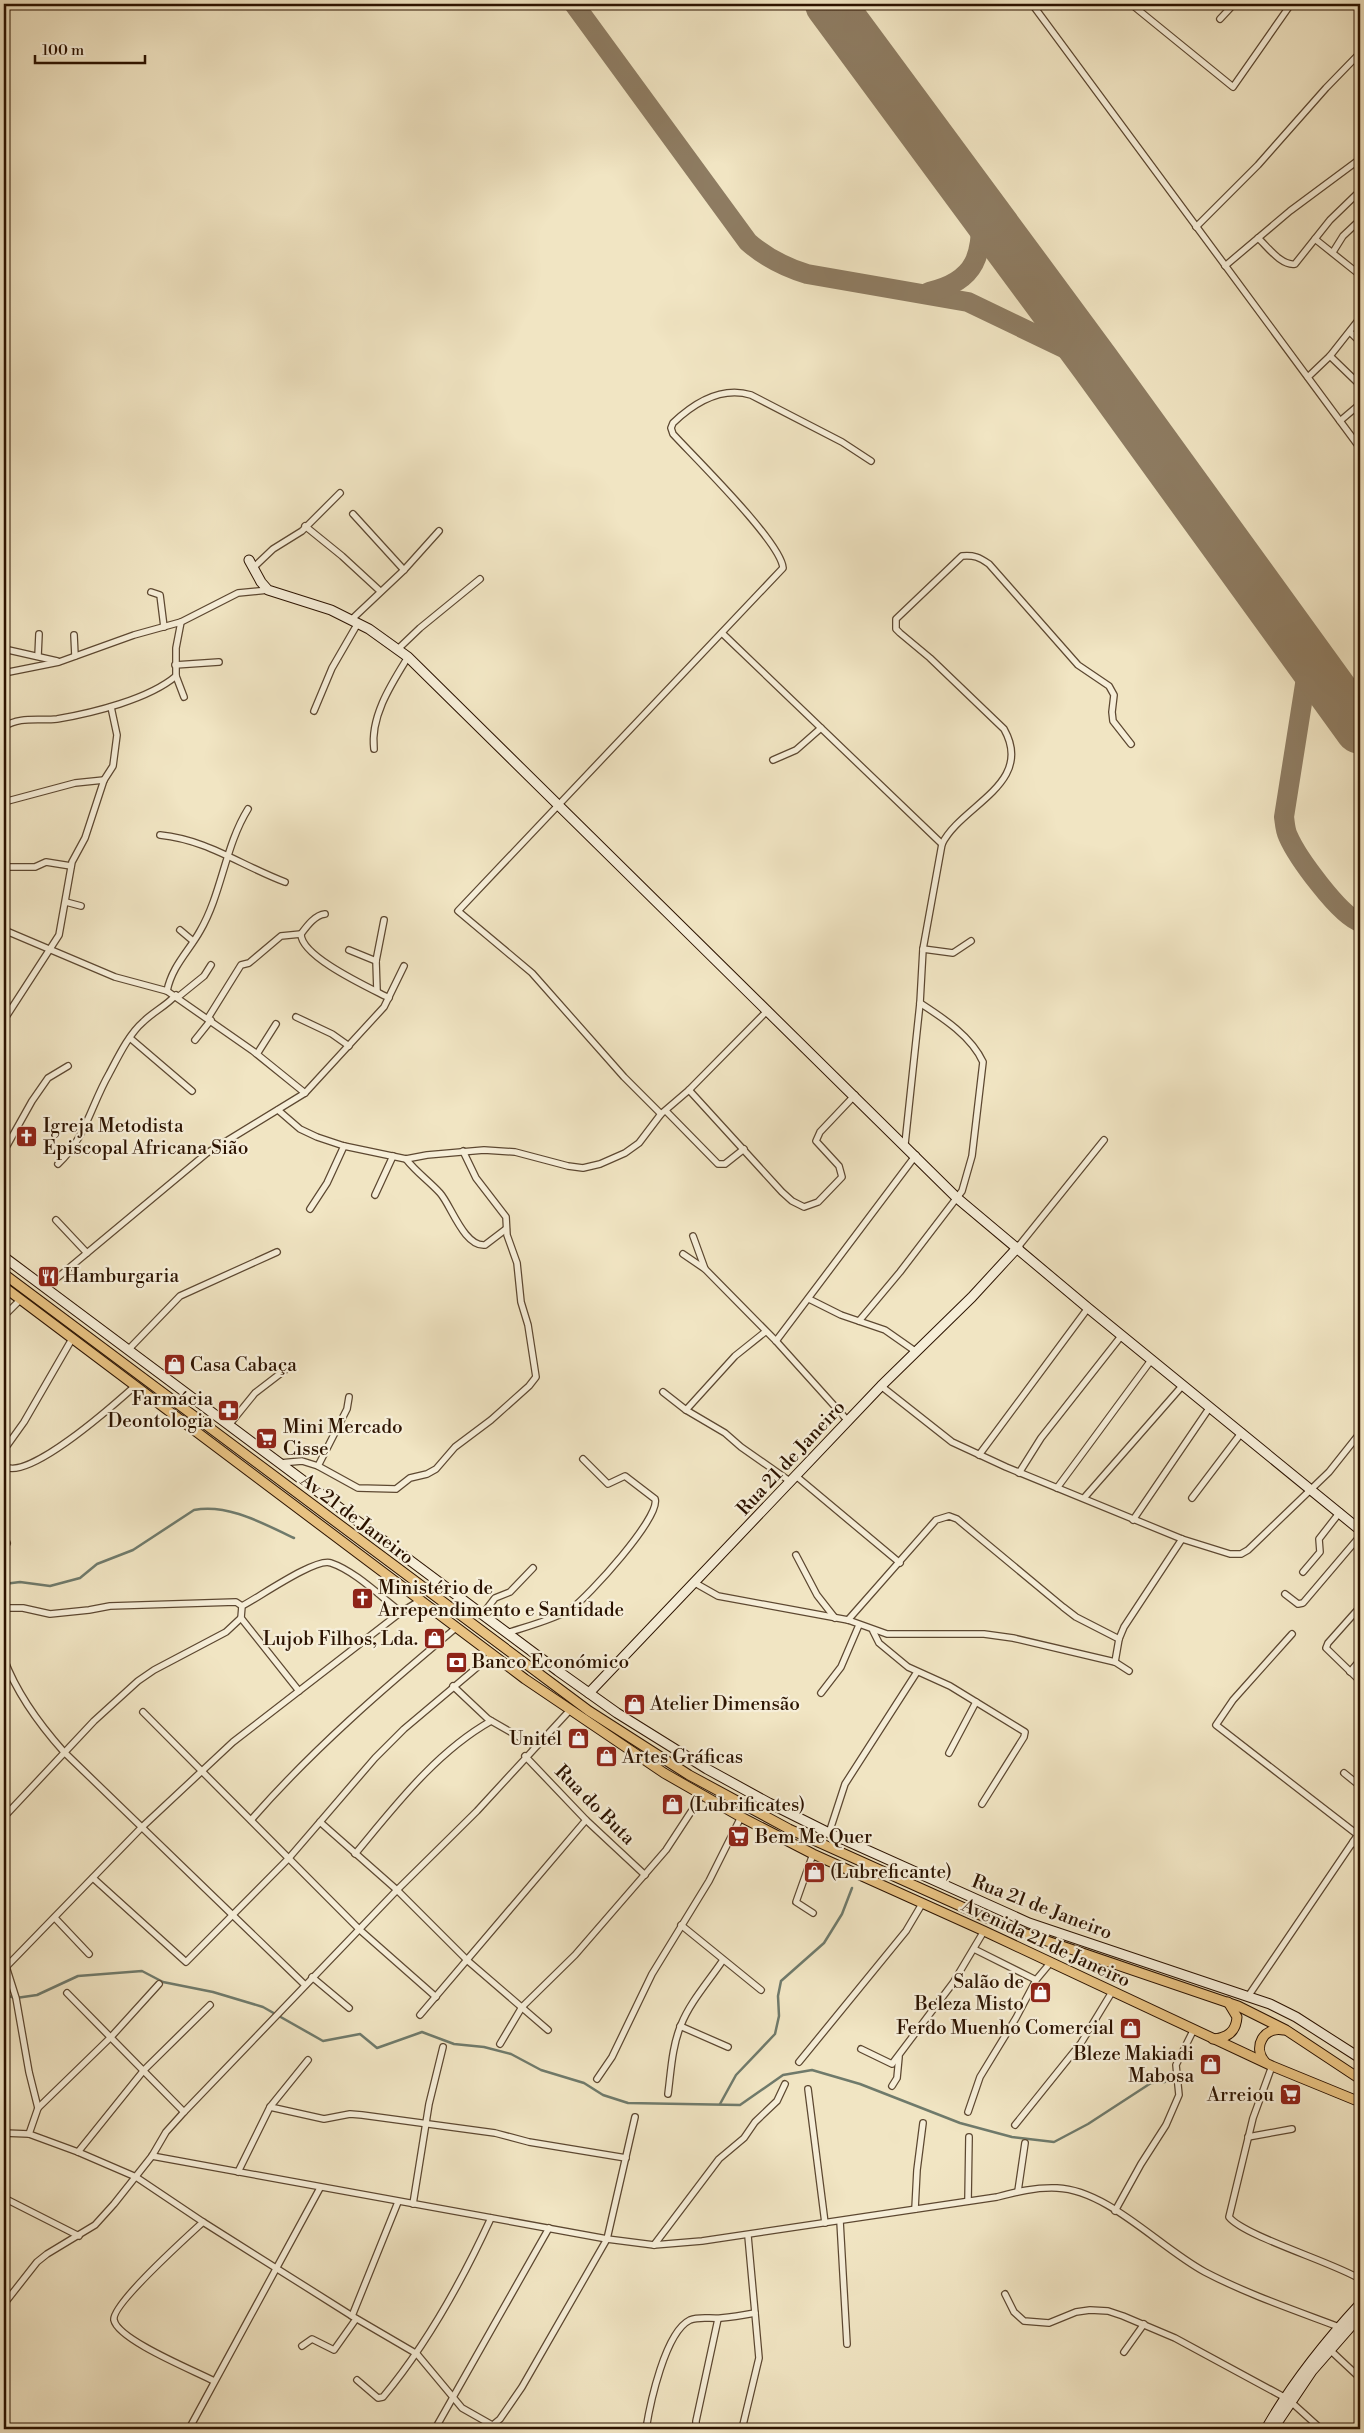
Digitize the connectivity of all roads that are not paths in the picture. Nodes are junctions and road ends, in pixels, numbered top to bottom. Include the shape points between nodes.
1 (1032, 4) edge
2 (1131, 4) edge
3 (1234, 4) edge
4 (1291, 4) edge
5 (1220, 19) dead end
6 (1360, 53) edge
7 (1360, 159) edge
8 (1360, 191) edge
9 (1360, 220) edge
10 (1196, 226) junction
11 (1258, 238) junction
12 (1315, 239) junction
13 (1333, 252) junction
14 (1225, 266) junction
15 (1360, 275) edge
16 (1360, 318) edge
17 (1350, 332) junction
18 (1360, 342) edge
19 (1330, 356) junction
20 (1308, 377) junction
21 (1360, 385) edge
22 (1360, 404) edge
23 (1340, 421) junction
24 (1360, 448) edge
25 (871, 461) dead end
26 (340, 493) dead end
27 (353, 514) dead end
28 (305, 526) junction
29 (439, 531) dead end
30 (251, 563) joint
31 (404, 570) junction
32 (480, 578) dead end
33 (268, 590) junction
34 (380, 591) junction
35 (152, 592) dead end
36 (355, 621) junction
37 (181, 622) junction
38 (164, 627) junction
39 (722, 633) junction
40 (39, 634) dead end
41 (74, 636) dead end
42 (4, 649) edge
43 (398, 649) junction
44 (38, 656) junction
45 (75, 656) junction
46 (408, 657) junction
47 (59, 662) junction
48 (219, 662) dead end
49 (175, 665) junction
50 (4, 673) edge
51 (176, 676) junction
52 (184, 697) dead end
53 (111, 706) junction
54 (314, 711) dead end
55 (4, 727) edge
56 (821, 728) junction
57 (1131, 744) dead end
58 (374, 749) dead end
59 (773, 760) dead end
60 (104, 780) junction
61 (4, 802) edge
62 (558, 803) junction
63 (248, 809) dead end
64 (160, 835) dead end
65 (942, 844) junction
66 (228, 858) junction
67 (4, 866) edge
68 (71, 866) junction
69 (285, 882) dead end
70 (66, 902) junction
71 (80, 906) dead end
72 (325, 914) dead end
73 (384, 920) dead end
74 (4, 930) edge
75 (180, 930) dead end
76 (301, 934) junction
77 (193, 941) junction
78 (970, 942) dead end
79 (50, 949) junction
80 (923, 949) junction
81 (349, 950) dead end
82 (376, 961) junction
83 (211, 965) dead end
84 (404, 966) dead end
85 (167, 990) junction
86 (377, 991) junction
87 (177, 996) junction
88 (389, 998) junction
89 (920, 1003) junction
90 (768, 1010) junction
91 (296, 1017) dead end
92 (209, 1019) junction
93 (4, 1020) edge
94 (276, 1024) dead end
95 (130, 1038) junction
96 (195, 1040) dead end
97 (349, 1046) junction
98 (257, 1054) junction
99 (68, 1066) dead end
100 (689, 1090) junction
101 (192, 1091) dead end
102 (305, 1093) junction
103 (855, 1095) junction
104 (278, 1110) junction
105 (663, 1112) junction
106 (1104, 1140) dead end
107 (905, 1144) junction
108 (344, 1146) junction
109 (744, 1149) junction
110 (4, 1151) edge
111 (463, 1151) junction
112 (916, 1155) junction
113 (393, 1156) junction
114 (406, 1159) junction
115 (58, 1164) dead end
116 (375, 1195) dead end
117 (957, 1198) junction
118 (310, 1209) dead end
119 (56, 1220) dead end
120 (506, 1229) junction
121 (693, 1236) dead end
122 (1018, 1247) junction
123 (277, 1252) dead end
124 (87, 1253) junction
125 (683, 1254) dead end
126 (4, 1257) edge
127 (705, 1269) junction
128 (4, 1274) edge
129 (4, 1287) edge
130 (45, 1288) junction
131 (809, 1299) junction
132 (20, 1300) junction
133 (1088, 1308) junction
134 (4, 1316) edge
135 (859, 1321) junction
136 (766, 1332) junction
137 (1122, 1335) junction
138 (72, 1339) junction
139 (776, 1341) junction
140 (128, 1350) junction
141 (915, 1352) junction
142 (1152, 1359) junction
143 (285, 1370) dead end
144 (1183, 1385) junction
145 (135, 1386) junction
146 (881, 1386) junction
147 (662, 1392) dead end
148 (349, 1397) dead end
149 (1210, 1407) junction
150 (686, 1410) junction
151 (848, 1421) junction
152 (228, 1425) junction
153 (1242, 1432) junction
154 (1360, 1433) edge
155 (4, 1450) edge
156 (979, 1455) junction
157 (583, 1458) dead end
158 (280, 1463) junction
159 (4, 1466) edge
160 (318, 1466) junction
161 (1019, 1473) junction
162 (793, 1479) junction
163 (1057, 1488) junction
164 (1311, 1488) junction
165 (1084, 1498) junction
166 (1192, 1498) dead end
167 (1340, 1512) junction
168 (1133, 1520) junction
169 (1360, 1530) edge
170 (4, 1536) edge
171 (1360, 1536) edge
172 (1182, 1539) junction
173 (7, 1543) dead end
174 (796, 1555) dead end
175 (900, 1563) junction
176 (533, 1568) dead end
177 (1303, 1572) dead end
178 (694, 1583) junction
179 (1285, 1594) dead end
180 (421, 1600) junction
181 (242, 1606) junction
182 (1360, 1607) edge
183 (4, 1608) edge
184 (401, 1612) junction
185 (482, 1615) junction
186 (241, 1618) junction
187 (835, 1618) junction
188 (848, 1620) junction
189 (858, 1625) junction
190 (457, 1627) junction
191 (873, 1631) junction
192 (507, 1633) junction
193 (1292, 1634) dead end
194 (1119, 1639) junction
195 (493, 1654) junction
196 (4, 1659) edge
197 (1360, 1660) edge
198 (1115, 1662) junction
199 (1129, 1671) dead end
200 (917, 1672) junction
201 (1350, 1672) junction
202 (1360, 1681) edge
203 (453, 1686) junction
204 (299, 1691) junction
205 (589, 1693) junction
206 (821, 1694) dead end
207 (976, 1702) junction
208 (570, 1710) junction
209 (589, 1711) joint
210 (143, 1712) dead end
211 (491, 1721) junction
212 (535, 1746) junction
213 (64, 1752) junction
214 (950, 1753) dead end
215 (525, 1756) junction
216 (202, 1771) junction
217 (1344, 1773) dead end
218 (1360, 1786) edge
219 (702, 1795) junction
220 (982, 1804) dead end
221 (4, 1817) edge
222 (741, 1817) junction
223 (251, 1820) junction
224 (586, 1820) junction
225 (320, 1822) junction
226 (141, 1828) junction
227 (830, 1832) junction
228 (1359, 1833) edge
229 (1353, 1842) junction
230 (1360, 1849) edge
231 (355, 1854) junction
232 (813, 1854) junction
233 (289, 1858) junction
234 (645, 1875) junction
235 (93, 1878) junction
236 (397, 1890) junction
237 (922, 1904) junction
238 (813, 1913) dead end
239 (234, 1915) junction
240 (55, 1918) junction
241 (681, 1925) junction
242 (360, 1930) junction
243 (984, 1931) junction
244 (974, 1949) junction
245 (89, 1954) dead end
246 (4, 1960) edge
247 (723, 1960) junction
248 (468, 1961) junction
249 (1051, 1962) junction
250 (6, 1967) junction
251 (312, 1977) junction
252 (1036, 1980) junction
253 (159, 1984) dead end
254 (305, 1985) junction
255 (761, 1990) dead end
256 (1112, 1992) junction
257 (67, 1993) dead end
258 (1249, 1995) junction
259 (436, 1997) junction
260 (1227, 2001) junction
261 (210, 2005) dead end
262 (522, 2007) junction
263 (349, 2008) dead end
264 (420, 2016) dead end
265 (680, 2026) junction
266 (1194, 2029) junction
267 (548, 2030) dead end
268 (1286, 2030) junction
269 (112, 2037) junction
270 (1213, 2039) junction
271 (500, 2044) dead end
272 (443, 2047) dead end
273 (728, 2047) dead end
274 (861, 2049) dead end
275 (899, 2057) junction
276 (1360, 2058) edge
277 (308, 2060) dead end
278 (799, 2062) dead end
279 (1270, 2065) junction
280 (144, 2070) junction
281 (597, 2079) dead end
282 (1360, 2079) edge
283 (785, 2084) dead end
284 (892, 2086) dead end
285 (808, 2089) dead end
286 (668, 2094) dead end
287 (1360, 2102) edge
288 (270, 2106) junction
289 (38, 2108) junction
290 (184, 2112) junction
291 (968, 2112) dead end
292 (635, 2117) dead end
293 (924, 2123) dead end
294 (426, 2124) junction
295 (1015, 2125) dead end
296 (1292, 2129) dead end
297 (4, 2133) edge
298 (29, 2134) junction
299 (969, 2137) dead end
300 (1248, 2137) junction
301 (1025, 2143) dead end
302 (78, 2152) junction
303 (152, 2156) junction
304 (626, 2158) junction
305 (238, 2172) junction
306 (136, 2177) junction
307 (320, 2188) junction
308 (1018, 2191) junction
309 (4, 2198) edge
310 (968, 2201) junction
311 (398, 2202) junction
312 (413, 2204) junction
313 (915, 2209) junction
314 (1115, 2210) junction
315 (491, 2218) junction
316 (840, 2220) junction
317 (203, 2222) junction
318 (824, 2223) junction
319 (549, 2228) junction
320 (79, 2236) junction
321 (748, 2236) junction
322 (607, 2239) junction
323 (654, 2245) junction
324 (276, 2268) junction
325 (1360, 2279) edge
326 (1005, 2294) dead end
327 (4, 2304) edge
328 (1360, 2304) edge
329 (755, 2312) junction
330 (1360, 2316) edge
331 (354, 2318) junction
332 (718, 2319) junction
333 (1144, 2324) junction
334 (1339, 2327) junction
335 (847, 2344) dead end
336 (302, 2346) dead end
337 (1329, 2350) junction
338 (1124, 2352) dead end
339 (416, 2354) junction
340 (1360, 2378) edge
341 (357, 2380) dead end
342 (214, 2381) junction
343 (453, 2398) junction
344 (1287, 2399) junction
345 (490, 2427) edge
346 (189, 2429) edge
347 (435, 2429) edge
348 (646, 2429) edge
349 (696, 2429) edge
350 (742, 2429) edge
351 (1266, 2429) edge
352 (1273, 2429) edge
353 (1321, 2429) edge

1 - 10 street
2 - 4 street via 1233,86
3 - 5 street
6 - 10 street via 1258,165
7 - 11 street
8 - 12 street
9 - 13 street via 1343,236
10 - 14 street
11 - 12 street via 1292,265 1299,261
11 - 14 street
12 - 13 street
13 - 15 street
14 - 20 street
16 - 17 street
17 - 18 street
17 - 19 street
19 - 20 street
19 - 21 street
20 - 23 street
22 - 23 street
23 - 24 street
25 - 39 street via 842,442 739,391 726,392 700,402 673,423 673,434 716,478 783,562 781,572
26 - 28 street
27 - 31 street
28 - 30 street
28 - 34 street
29 - 31 street
30 - 33 street
31 - 34 street
32 - 43 street
33 - 36 street
33 - 37 street via 238,594
34 - 36 street
35 - 38 street via 160,595
36 - 43 street
36 - 54 street
37 - 38 street
37 - 49 street
38 - 45 street
39 - 56 street
39 - 62 street
40 - 44 street
41 - 45 street
42 - 44 street
43 - 46 street
44 - 47 street
45 - 47 street
46 - 58 street via 386,695 373,735
46 - 62 street
47 - 50 street
48 - 49 street
49 - 51 street
51 - 52 street
51 - 53 street via 162,687
53 - 55 street via 57,718 13,722
53 - 60 street via 116,744 113,766
56 - 59 street via 796,750
56 - 65 street
57 - 65 street via 1113,721 1114,694 1109,686 1078,665 989,564 976,556 962,556 896,619 896,629 994,718 1010,738 1011,750 1006,775 995,791 946,835
60 - 61 street via 75,783
60 - 68 street via 85,838
62 - 90 street
62 - 105 street via 458,911 532,973 605,1056
63 - 66 street
64 - 66 street via 183,837 204,844
65 - 80 street
66 - 69 street
66 - 77 street via 207,918
67 - 68 street via 35,867 46,862
68 - 70 street
70 - 71 street
70 - 79 street via 63,924
72 - 76 street via 315,918
73 - 82 street
74 - 79 street
75 - 77 street
76 - 86 street via 304,944 318,957
76 - 92 street via 281,936 249,963 241,965
77 - 85 street via 178,962
78 - 80 street via 952,953
79 - 85 street via 115,977
79 - 93 street
80 - 89 street
81 - 82 street
82 - 86 street
83 - 87 street via 204,976
84 - 88 street
85 - 87 street
86 - 88 street
87 - 92 street
87 - 95 street via 141,1024
88 - 97 street
89 - 107 street
89 - 117 street via 951,1025 980,1054 983,1062 972,1156
90 - 100 street
90 - 103 street
91 - 97 street
92 - 96 street
92 - 98 street
94 - 98 street
95 - 101 street
95 - 115 street via 105,1081 81,1138
97 - 102 street
98 - 102 street
99 - 110 street via 48,1078
100 - 105 street
100 - 109 street
102 - 104 street
103 - 107 street
103 - 109 street via 817,1136 818,1145 839,1166 842,1177 818,1202 804,1207 792,1201
104 - 108 street via 300,1129
104 - 124 street via 206,1153
105 - 109 street via 718,1164 725,1164
105 - 111 street via 639,1144 600,1164 583,1168 515,1152
106 - 122 street
107 - 112 street
108 - 113 street
108 - 118 street
111 - 114 street
111 - 120 street via 476,1178 506,1217
112 - 117 street
112 - 131 street
113 - 114 street
113 - 116 street
114 - 120 street via 441,1194 462,1230 478,1244 485,1245
117 - 122 street
117 - 135 street
119 - 124 street
120 - 160 street via 517,1263 521,1302 528,1325 536,1371 533,1382 491,1420 455,1446 436,1469 410,1478 396,1489 354,1487
121 - 127 street
122 - 133 street
122 - 141 street, Rua 21 de Janeiro
123 - 140 street via 180,1296
124 - 130 street
125 - 127 street
126 - 130 street, Rua 21 de Janeiro
127 - 136 street
128 - 209 main road, Av 21 de Janeiro
129 - 132 main road
130 - 140 street, Rua 21 de Janeiro
131 - 135 street
131 - 139 street
132 - 134 street
132 - 138 main road
133 - 137 street
133 - 156 street
135 - 141 street via 885,1330
136 - 139 street
136 - 150 street via 735,1356
137 - 142 street
137 - 161 street via 1041,1438
138 - 145 main road
138 - 155 street
139 - 151 street
140 - 152 street, Rua 21 de Janeiro
141 - 146 street, Rua 21 de Janeiro
142 - 144 street
142 - 163 street
143 - 152 street via 255,1393
144 - 149 street
144 - 165 street
145 - 159 street via 88,1426 44,1456 24,1466 11,1469
145 - 180 main road
146 - 151 street, Rua 21 de Janeiro
146 - 156 street via 952,1442
147 - 150 street
148 - 160 street via 347,1410
149 - 153 street
149 - 168 street
150 - 162 street
151 - 162 street, Rua 21 de Janeiro
152 - 158 street, Rua 21 de Janeiro
153 - 164 street
153 - 166 street
154 - 164 street via 1338,1463
156 - 161 street
157 - 192 street via 608,1484 625,1476 655,1499 655,1508 634,1540 587,1596 561,1614
158 - 160 street via 302,1462
158 - 185 street, Rua 21 de Janeiro
161 - 163 street
162 - 175 street
162 - 178 street, Rua 21 de Janeiro
163 - 165 street
164 - 167 street
164 - 172 street via 1248,1550 1240,1554 1230,1554
165 - 168 street
167 - 169 street
167 - 177 street via 1320,1539 1320,1552
168 - 172 street
170 - 173 street
171 - 179 street via 1303,1604
172 - 194 street via 1128,1620
174 - 187 street via 817,1595
175 - 188 street
175 - 194 street via 936,1520 944,1516 953,1517 1076,1617
176 - 185 street via 510,1592 495,1598
178 - 187 street via 718,1596
178 - 205 street, Rua 21 de Janeiro
180 - 184 street
180 - 190 main road
181 - 183 street via 236,1602 110,1606 50,1614 24,1608
181 - 184 street via 297,1573 329,1562 358,1578
181 - 186 street
182 - 201 street via 1326,1646
184 - 204 street
185 - 192 street, Rua 21 de Janeiro
186 - 204 street
186 - 213 street via 226,1632 138,1681
187 - 188 street
188 - 189 street
189 - 191 street
189 - 206 street via 841,1667
190 - 195 main road
190 - 223 street via 344,1724
191 - 198 street via 984,1634
191 - 200 street via 885,1649
192 - 205 street, Rua 21 de Janeiro
193 - 228 street via 1216,1725
194 - 198 street
195 - 203 street
195 - 208 main road
196 - 213 street via 27,1705
197 - 201 street
198 - 199 street
200 - 207 street via 940,1680
200 - 227 street via 845,1784
201 - 202 street
203 - 211 street
203 - 225 street via 381,1752
204 - 216 street via 233,1742
205 - 227 street, Rua 21 de Janeiro via 707,1769
207 - 214 street
207 - 220 street via 1025,1732
208 - 212 street
208 - 219 main road, Avenida 21 de Janeiro via 629,1751
209 - 260 main road, Avenida 21 de Janeiro via 689,1775 833,1850 1009,1928
210 - 216 street
211 - 212 street
211 - 231 street via 466,1737 432,1767
212 - 215 street
213 - 221 street
213 - 226 street
215 - 224 street, Rua do Buta
215 - 236 street via 477,1811
216 - 223 street
216 - 226 street
217 - 218 street
219 - 222 main road, Avenida 21 de Janeiro
219 - 234 street via 666,1850
222 - 232 main road, Avenida 21 de Janeiro
222 - 241 street via 709,1881
223 - 233 street
224 - 234 street, Rua do Buta
224 - 248 street
225 - 231 street
225 - 233 street
226 - 235 street
226 - 239 street
227 - 258 street, Rua 21 de Janeiro via 1029,1923
228 - 229 street
229 - 230 street
229 - 258 street
231 - 236 street
232 - 237 main road, Avenida 21 de Janeiro
232 - 238 street via 796,1902
233 - 239 street
233 - 242 street
234 - 262 street via 575,1955
235 - 239 street via 186,1962
235 - 240 street
236 - 242 street
236 - 248 street
237 - 243 main road, Avenida 21 de Janeiro
237 - 278 street via 906,1931
239 - 254 street
240 - 245 street
240 - 250 street
241 - 247 street
241 - 281 street via 652,1974 612,2057
242 - 251 street
242 - 259 street
243 - 244 street
243 - 249 main road, Avenida 21 de Janeiro
244 - 252 street
244 - 275 street
246 - 250 street
247 - 255 street
247 - 265 street
248 - 259 street
248 - 262 street
249 - 252 street
249 - 256 main road, Avenida 21 de Janeiro
250 - 289 street via 16,1998
251 - 254 street
251 - 263 street
252 - 291 street via 980,2077
253 - 269 street
254 - 290 street
256 - 266 main road, Avenida 21 de Janeiro
256 - 295 street via 1081,2043
257 - 269 street
258 - 276 street, Rua 21 de Janeiro via 1296,2017
259 - 264 street
260 - 268 main road, Avenida 21 de Janeiro
260 - 270 main road via 1235,2011 1237,2023 1231,2034
261 - 280 street
262 - 267 street
262 - 271 street
265 - 273 street
265 - 286 street
266 - 270 main road, Avenida 21 de Janeiro
266 - 314 street via 1176,2064 1179,2095 1166,2125
268 - 279 main road via 1268,2031 1260,2041 1260,2054
268 - 282 main road, Avenida 21 de Janeiro
269 - 280 street
269 - 289 street
270 - 279 main road, Avenida 21 de Janeiro
272 - 294 street
274 - 275 street via 887,2063 892,2064
275 - 284 street via 897,2078
277 - 288 street
279 - 287 main road, Avenida 21 de Janeiro
279 - 300 street
280 - 290 street
280 - 302 street
283 - 323 street via 777,2101 744,2138 719,2159
285 - 318 street
288 - 294 street via 324,2119 350,2114
288 - 305 street
289 - 298 street
290 - 303 street via 166,2132
292 - 304 street
293 - 313 street
294 - 304 street via 495,2133
294 - 312 street
296 - 300 street
297 - 298 street
298 - 302 street
299 - 310 street
300 - 325 street via 1228,2215 1230,2219
301 - 308 street
302 - 306 street
303 - 305 street
303 - 306 street
304 - 322 street
305 - 307 street
306 - 317 street
306 - 320 street via 95,2225
307 - 311 street
307 - 324 street
308 - 310 street
308 - 314 street via 1059,2188 1082,2192
309 - 320 street
310 - 313 street
311 - 312 street
311 - 331 street
312 - 315 street
313 - 316 street
314 - 334 street via 1178,2256 1209,2274
315 - 319 street
315 - 339 street via 468,2269
316 - 318 street
316 - 335 street
317 - 324 street
317 - 342 street via 138,2285 115,2312 114,2319 133,2340
318 - 321 street
319 - 322 street
319 - 343 street
320 - 327 street via 38,2262
321 - 323 street
321 - 329 street
322 - 323 street
322 - 345 street via 526,2379 500,2420
324 - 331 street
324 - 342 street
326 - 333 street via 1014,2312 1024,2321 1048,2323 1090,2310 1108,2312
328 - 334 street
329 - 332 street
329 - 350 street via 759,2358
330 - 337 street
331 - 336 street via 334,2350 312,2339
331 - 339 street
332 - 348 street via 698,2318 689,2321 678,2332 655,2387
332 - 349 street
333 - 338 street
333 - 344 street
334 - 344 street
337 - 340 street
337 - 344 street
339 - 341 street via 382,2398
339 - 343 street
342 - 346 street
343 - 345 street
343 - 347 street
344 - 351 street
344 - 352 street
344 - 353 street

